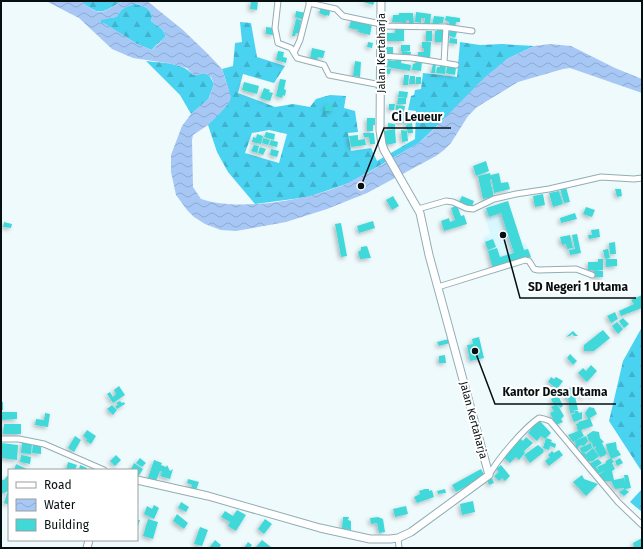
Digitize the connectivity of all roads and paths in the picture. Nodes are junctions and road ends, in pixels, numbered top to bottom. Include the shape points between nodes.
1 (278, 1) edge
2 (381, 1) edge
3 (310, 2) edge
4 (381, 25) junction
5 (446, 27) junction
6 (472, 31) dead end
7 (294, 53) junction
8 (380, 56) junction
9 (444, 62) junction
10 (456, 65) dead end
11 (381, 85) junction
12 (642, 178) edge
13 (418, 209) junction
14 (592, 275) dead end
15 (438, 287) junction
16 (1, 438) edge
17 (102, 469) edge
18 (489, 475) junction
19 (138, 480) edge
20 (642, 525) edge
21 (398, 538) junction
22 (399, 548) edge

1 - 7 street via 275,27 277,42 291,48
2 - 4 street, Jalan Kertaharja
3 - 4 street via 336,9 343,16
3 - 7 street via 300,42
4 - 5 street
4 - 8 street, Jalan Kertaharja
5 - 6 street
5 - 9 street
7 - 11 street via 298,59 323,64 330,75
8 - 9 street
8 - 11 street, Jalan Kertaharja
9 - 10 street
11 - 13 street, Jalan Kertaharja via 382,144
12 - 13 street via 601,177 494,199 473,209 446,201
13 - 15 street, Jalan Kertaharja
14 - 15 street via 576,269 536,270 525,260
15 - 18 street, Jalan Kertaharja
16 - 17 street via 44,444
18 - 20 street via 526,429 539,418 544,419 550,421 618,502
18 - 21 street via 411,532
19 - 21 street via 208,496 337,532 370,539
21 - 22 street

